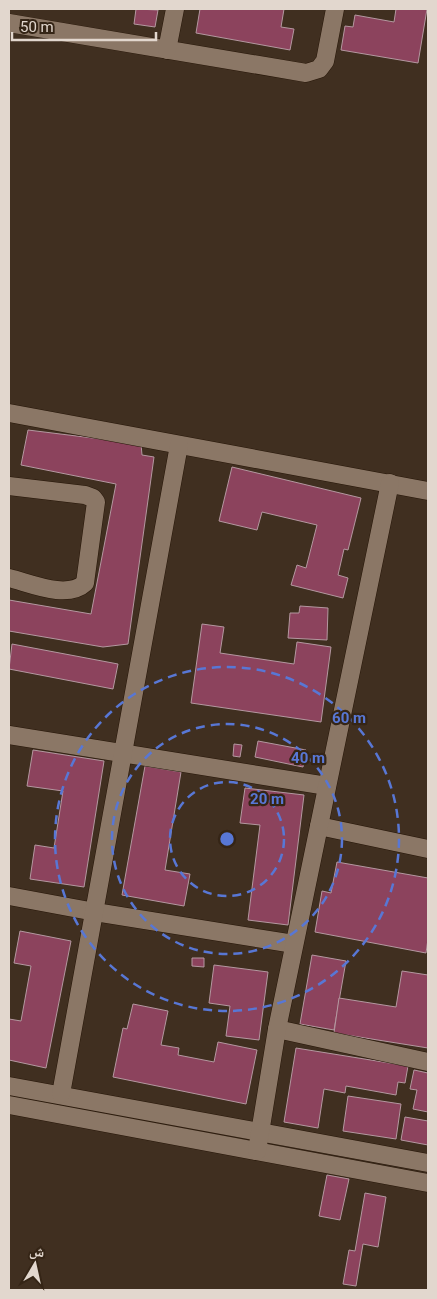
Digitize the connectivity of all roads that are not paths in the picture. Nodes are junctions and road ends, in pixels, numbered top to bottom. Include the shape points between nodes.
1 (175, 9) edge
2 (335, 9) edge
3 (9, 23) edge
4 (167, 50) junction
5 (9, 413) edge
6 (179, 445) junction
7 (390, 483) junction
8 (9, 486) edge
9 (428, 491) edge
10 (9, 578) edge
11 (9, 735) edge
12 (124, 754) junction
13 (327, 786) junction
14 (319, 826) junction
15 (428, 849) edge
16 (9, 896) edge
17 (95, 912) junction
18 (294, 944) junction
19 (277, 1029) junction
20 (428, 1062) edge
21 (9, 1086) edge
22 (61, 1094) junction
23 (9, 1105) edge
24 (260, 1132) junction
25 (257, 1151) junction
26 (428, 1163) edge
27 (428, 1183) edge

1 - 4 street
2 - 4 street via 325,61 312,72 295,72
3 - 4 street
5 - 6 street
6 - 7 street
6 - 12 street
7 - 9 street
7 - 13 street
8 - 10 street via 85,495 96,502 85,583 80,588 67,592
11 - 12 street
12 - 13 street
12 - 17 street
13 - 14 street
14 - 15 street
14 - 18 street
16 - 17 street
17 - 18 street
17 - 22 street
18 - 19 street
19 - 20 street
19 - 24 street
21 - 22 street
22 - 24 street
23 - 25 street
24 - 25 street
24 - 26 street
25 - 27 street

